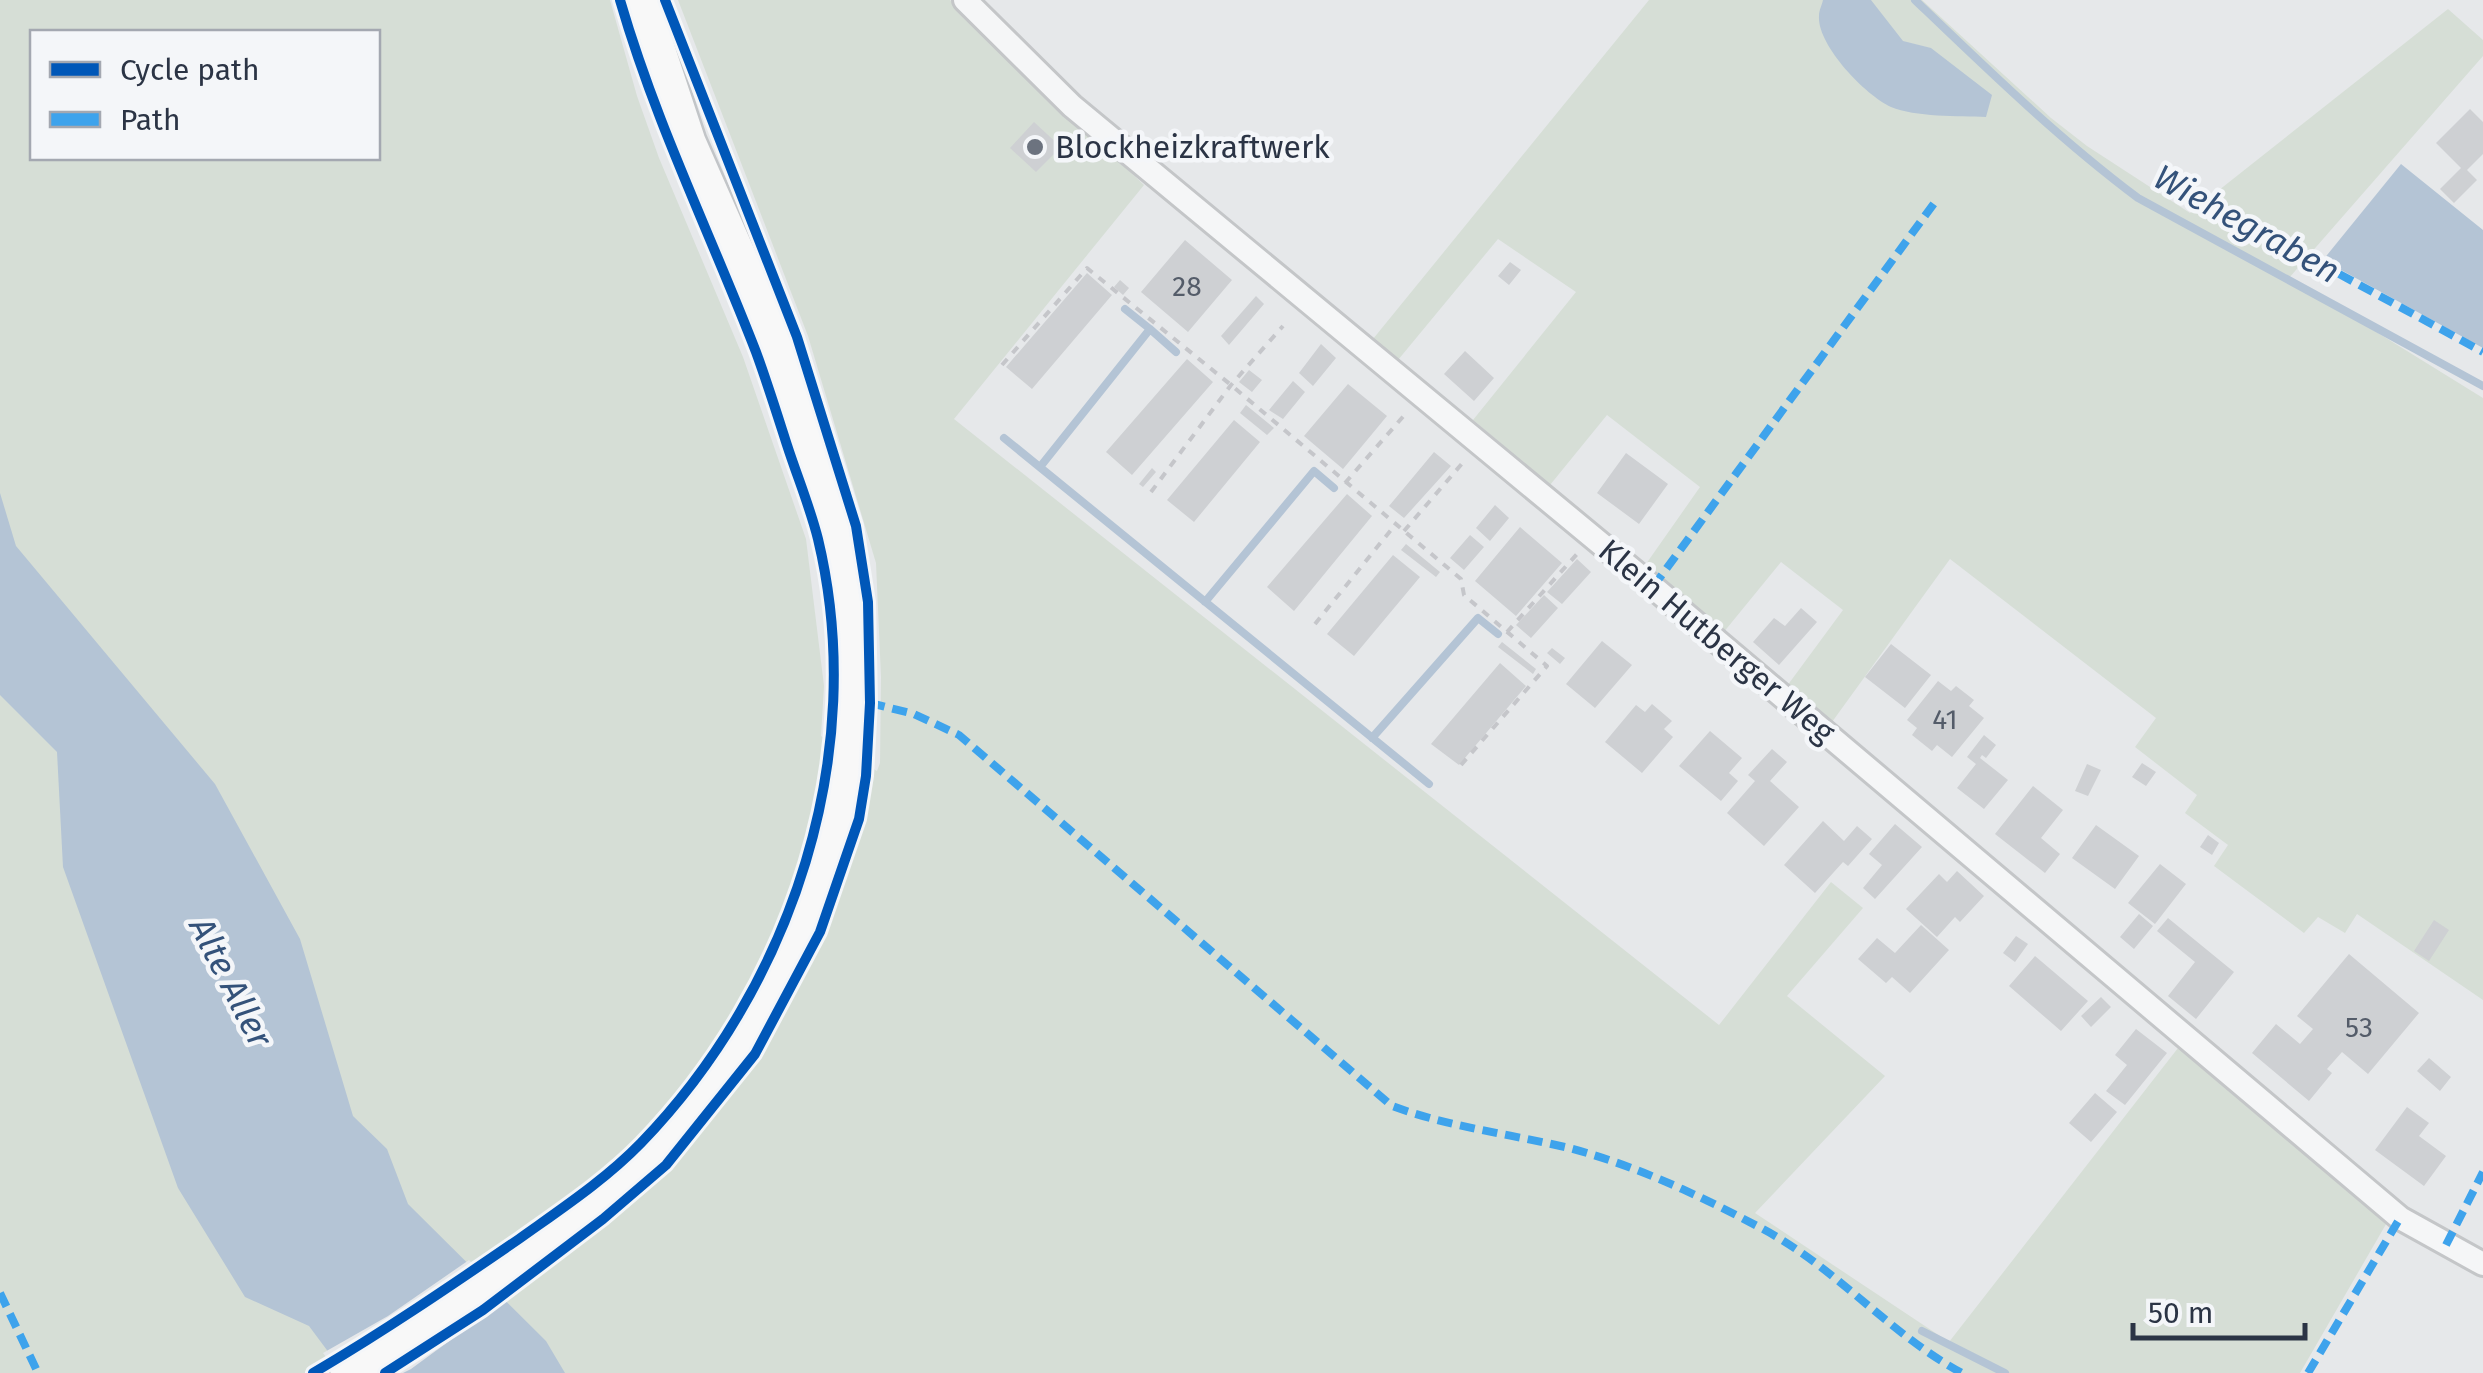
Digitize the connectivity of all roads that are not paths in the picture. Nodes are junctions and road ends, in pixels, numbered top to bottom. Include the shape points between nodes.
1 (641, 0) edge
2 (966, 0) edge
3 (2483, 1264) edge
4 (348, 1373) edge

1 - 4 main road via 688,142 776,344 835,531 850,710 839,799 804,920 740,1049 654,1154 519,1259
2 - 3 street, Klein Hutberger Weg via 1072,106 2400,1218

